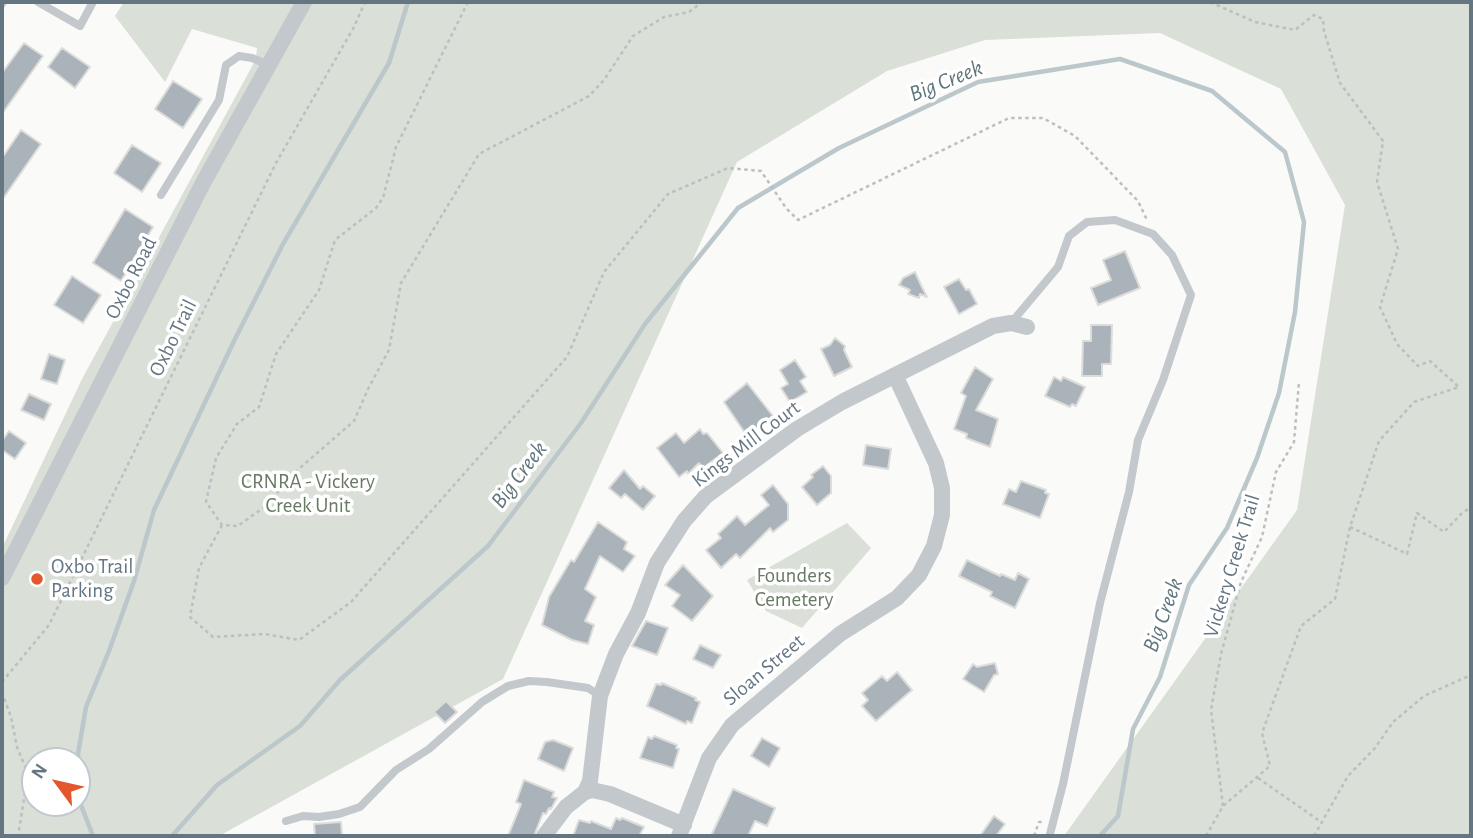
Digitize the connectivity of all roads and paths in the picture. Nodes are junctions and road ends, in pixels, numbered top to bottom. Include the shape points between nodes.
1 (38, 2) edge
2 (93, 2) edge
3 (304, 2) edge
4 (365, 2) edge
5 (468, 2) edge
6 (702, 2) edge
7 (1210, 2) edge
8 (269, 65) junction
9 (161, 195) dead end
10 (1153, 234) junction
11 (1019, 325) joint
12 (895, 375) junction
13 (1300, 382) dead end
14 (1471, 508) edge
15 (222, 525) junction
16 (1350, 527) junction
17 (4, 567) edge
18 (1471, 675) edge
19 (2, 682) edge
20 (2, 692) edge
21 (600, 696) junction
22 (1258, 778) junction
23 (584, 792) junction
24 (1223, 806) junction
25 (286, 821) dead end
26 (1321, 822) junction
27 (681, 831) edge
28 (1050, 834) dead end
29 (19, 836) edge
30 (544, 836) edge
31 (1206, 836) edge
32 (1314, 836) edge

1 - 2 lane via 80,26
3 - 8 street, Oxbo Road
4 - 19 path, Oxbo Trail via 276,163 49,625
5 - 15 path via 396,147 383,198 335,240 319,290 276,354 259,407 237,424 216,458 206,502
6 - 15 path via 633,36 589,96 479,153 401,283 389,350 354,421 293,474 267,505 238,526
7 - 16 path via 1255,22 1294,30 1314,15 1323,19 1340,83 1383,141 1377,182 1398,249 1380,307 1397,344 1418,366 1430,361 1459,387 1414,402 1379,441
8 - 9 lane via 239,56 226,65 219,100
8 - 17 street, Oxbo Road
10 - 11 lane via 1115,220 1087,222 1069,236 1058,267
10 - 15 path via 1138,201 1075,136 1043,118 1009,118 798,220 761,171 728,168 668,194 604,272 566,357 351,602 299,640 265,634 214,637 190,617 200,568
10 - 28 lane via 1172,255 1191,295 1138,440
11 - 12 street, Kings Mill Court via 993,326
12 - 21 street, Kings Mill Court via 797,429 706,496 657,564
12 - 27 street, Sloan Street via 936,463 942,488 942,515 934,547 919,575 897,598 840,634 732,725 709,758
13 - 24 path, Vickery Creek Trail via 1294,442 1276,472 1262,537 1241,582 1219,665 1211,710
14 - 16 path via 1444,532 1417,513 1407,554
16 - 22 path via 1335,599 1301,626 1262,733 1270,766
18 - 26 path via 1424,696 1393,722 1348,776
20 - 29 path via 27,774
21 - 23 street, Kings Mill Court via 590,781
21 - 25 lane via 588,688 547,682 508,686 396,770 360,807
22 - 24 path
22 - 26 path
23 - 27 street via 598,790
23 - 30 street
24 - 31 path
26 - 32 path

